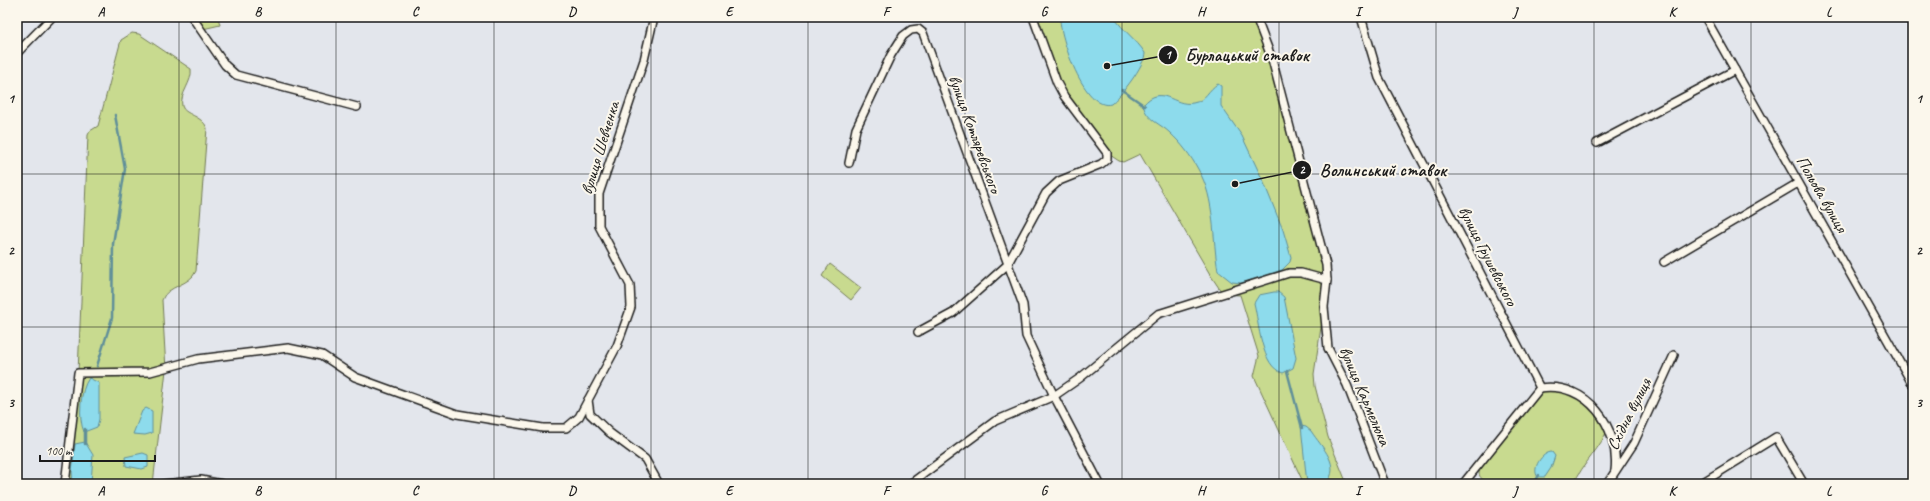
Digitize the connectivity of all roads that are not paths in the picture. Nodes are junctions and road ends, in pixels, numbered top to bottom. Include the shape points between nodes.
1 (52, 17) edge
2 (192, 17) edge
3 (654, 17) edge
4 (1033, 17) edge
5 (1256, 17) edge
6 (1361, 17) edge
7 (1705, 17) edge
8 (17, 53) edge
9 (1734, 70) junction
10 (357, 107) dead end
11 (1597, 143) dead end
12 (849, 163) dead end
13 (1798, 183) junction
14 (1664, 262) dead end
15 (1007, 265) junction
16 (1327, 280) junction
17 (918, 332) dead end
18 (1674, 355) dead end
19 (1913, 385) edge
20 (1540, 388) junction
21 (1054, 396) junction
22 (588, 400) junction
23 (1615, 471) junction
24 (64, 484) edge
25 (164, 484) edge
26 (222, 484) edge
27 (659, 484) edge
28 (910, 484) edge
29 (1100, 484) edge
30 (1385, 484) edge
31 (1463, 484) edge
32 (1607, 484) edge
33 (1700, 484) edge
34 (1804, 484) edge

1 - 8 street
2 - 10 street via 225,65 236,75
3 - 22 street, вулиця Шевченка via 644,60 599,194 599,226 630,285 631,307 617,346
4 - 15 street via 1057,83 1107,152 1107,159 1059,181 1046,193
5 - 16 street, вулиця Кармелюка via 1272,59 1326,265
6 - 20 street, вулиця Грушевського via 1379,78
7 - 9 street, Польова вулиця
9 - 11 street
9 - 13 street, Польова вулиця
12 - 15 street, вулиця Котляревського via 856,129 891,55 903,36 911,30 918,29 923,34
13 - 14 street
13 - 19 street, Польова вулиця
15 - 17 street via 953,312
15 - 21 street, вулиця Котляревського via 1023,305 1026,336
16 - 21 street via 1301,272 1289,273 1158,314
16 - 30 street, вулиця Кармелюка via 1324,308 1328,348 1347,385
18 - 23 street, Східна вулиця via 1634,443
20 - 23 street via 1550,386 1571,391 1594,406 1612,437
20 - 31 street
21 - 28 street via 995,422
21 - 29 street, вулиця Котляревського
22 - 24 street, вулиця Шевченка via 579,417 566,428 543,428 457,414 355,377 322,355 288,348 198,359 150,372 78,373
22 - 27 street via 590,414 644,459
23 - 32 street, Східна вулиця
25 - 26 street via 201,480
33 - 34 street via 1776,437

